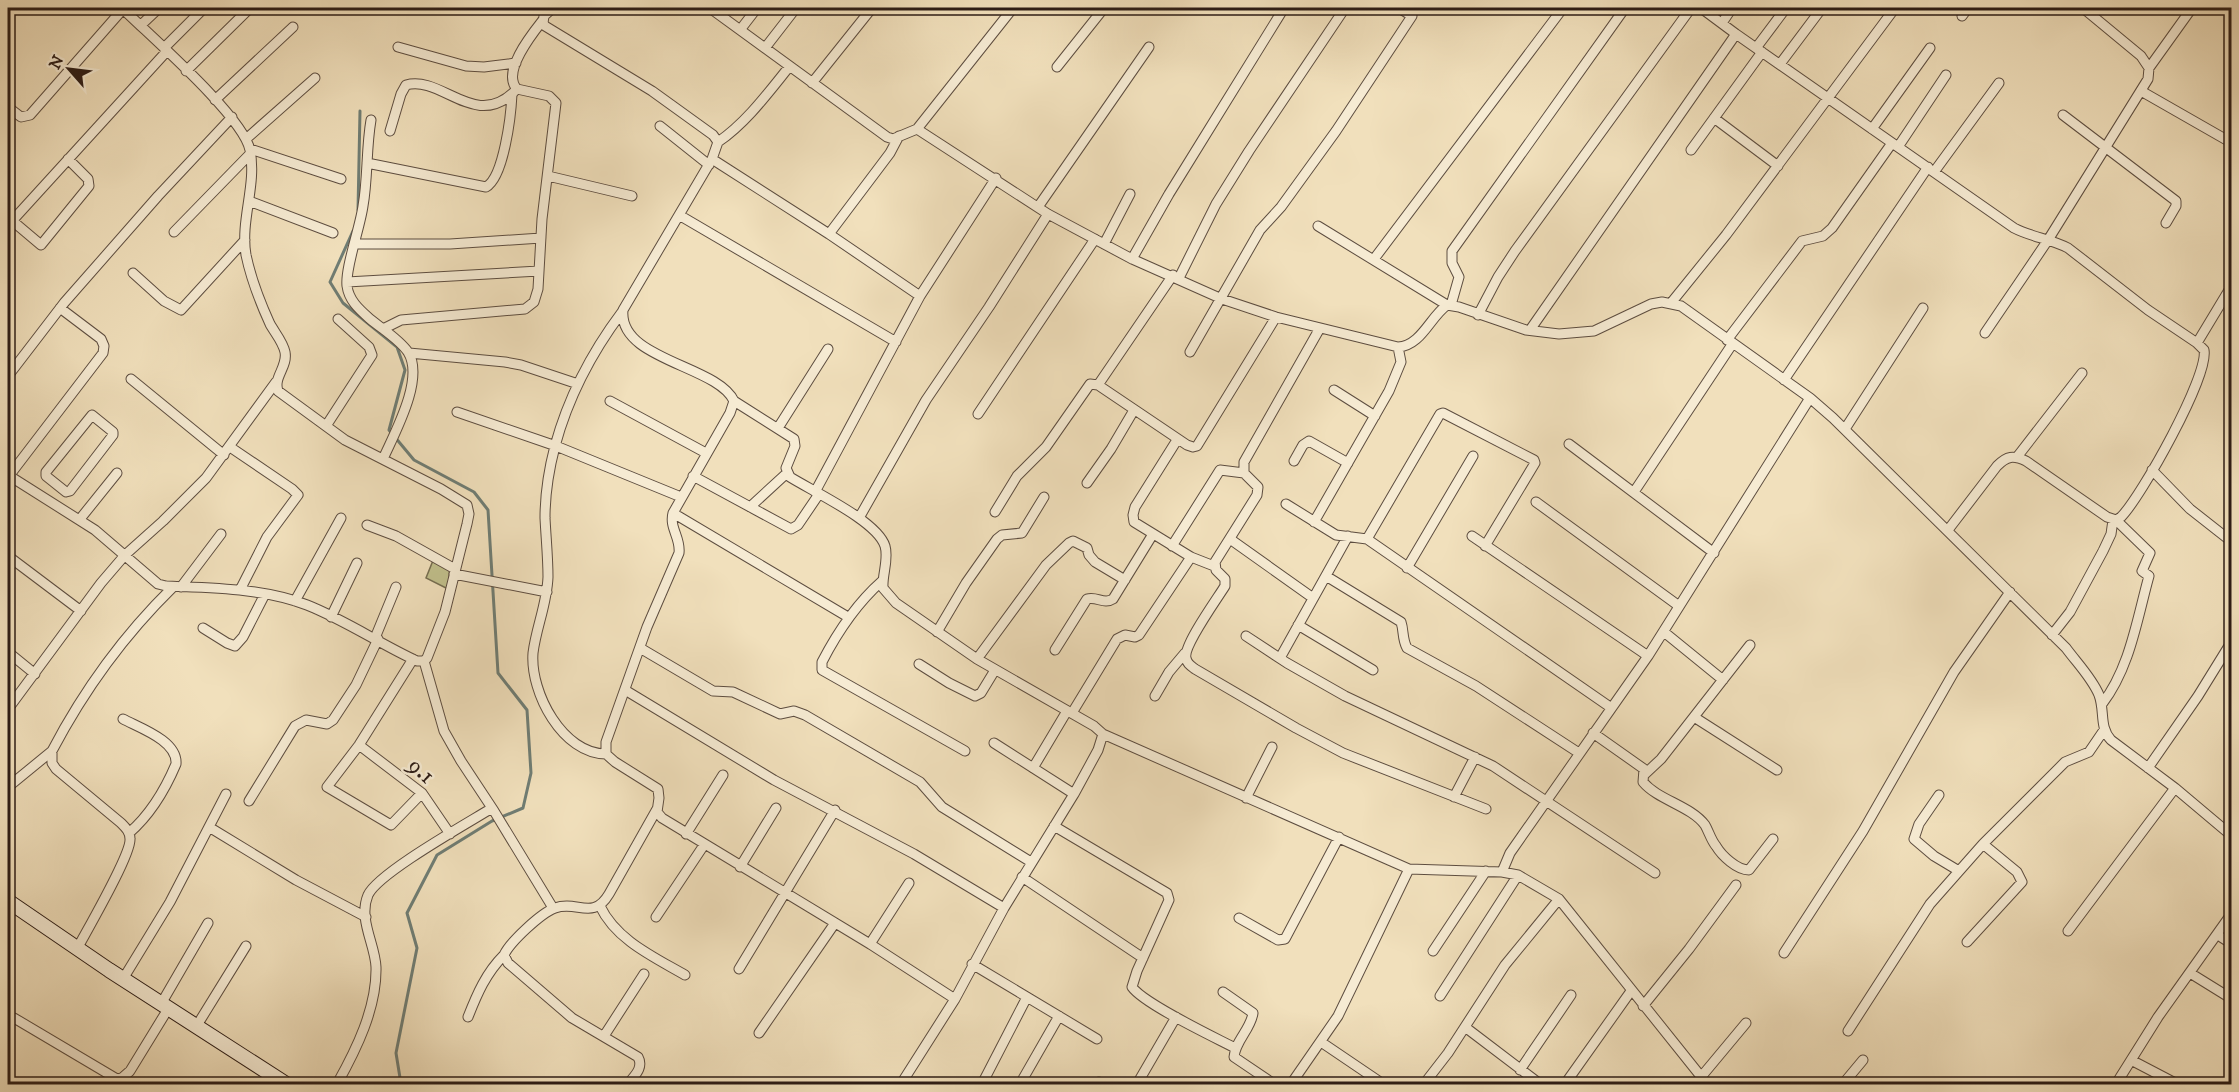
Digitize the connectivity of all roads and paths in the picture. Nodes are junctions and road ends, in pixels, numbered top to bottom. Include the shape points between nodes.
1 (122, 8) edge
2 (159, 8) edge
3 (204, 8) edge
4 (250, 8) edge
5 (553, 8) edge
6 (710, 8) edge
7 (757, 8) edge
8 (796, 8) edge
9 (872, 8) edge
10 (1013, 8) edge
11 (1104, 8) edge
12 (1284, 8) edge
13 (1345, 8) edge
14 (1399, 8) edge
15 (1417, 8) edge
16 (1563, 8) edge
17 (1625, 8) edge
18 (1692, 8) edge
19 (1701, 8) edge
20 (1732, 8) edge
21 (1786, 8) edge
22 (1822, 8) edge
23 (1895, 8) edge
24 (1968, 8) edge
25 (2085, 8) edge
26 (2192, 8) edge
27 (1412, 16) junction
28 (1962, 16) dead end
29 (543, 20) junction
30 (1722, 23) junction
31 (141, 25) junction
32 (292, 27) dead end
33 (740, 30) junction
34 (1736, 34) junction
35 (398, 46) dead end
36 (1149, 47) dead end
37 (765, 48) junction
38 (1930, 48) dead end
39 (165, 50) junction
40 (1759, 50) junction
41 (516, 63) junction
42 (1780, 64) junction
43 (789, 67) junction
44 (1057, 67) dead end
45 (2149, 68) junction
46 (186, 71) junction
47 (1946, 75) dead end
48 (315, 78) dead end
49 (812, 83) junction
50 (1998, 83) dead end
51 (2140, 91) junction
52 (514, 92) junction
53 (1827, 98) junction
54 (215, 100) junction
55 (8, 107) edge
56 (2063, 114) dead end
57 (231, 117) junction
58 (1714, 118) junction
59 (371, 120) dead end
60 (660, 126) dead end
61 (917, 129) junction
62 (1872, 129) junction
63 (390, 131) dead end
64 (899, 136) junction
65 (718, 142) junction
66 (2232, 144) edge
67 (1895, 145) junction
68 (2106, 147) junction
69 (249, 148) junction
70 (1691, 150) dead end
71 (68, 159) junction
72 (710, 162) junction
73 (367, 163) junction
74 (1778, 166) junction
75 (1931, 169) junction
76 (548, 176) junction
77 (341, 178) dead end
78 (996, 178) junction
79 (1130, 194) dead end
80 (633, 196) dead end
81 (249, 201) junction
82 (1038, 207) junction
83 (679, 214) junction
84 (1048, 214) junction
85 (10, 219) edge
86 (2166, 223) dead end
87 (1318, 226) dead end
88 (174, 232) dead end
89 (333, 232) dead end
90 (829, 234) junction
91 (541, 238) junction
92 (245, 240) junction
93 (2048, 240) junction
94 (1100, 242) junction
95 (355, 244) junction
96 (1132, 259) junction
97 (1374, 260) junction
98 (539, 272) junction
99 (133, 273) dead end
100 (1176, 277) junction
101 (347, 282) junction
102 (2232, 285) edge
103 (920, 296) junction
104 (1222, 299) junction
105 (1671, 303) junction
106 (1449, 305) junction
107 (60, 308) junction
108 (1923, 308) dead end
109 (623, 310) junction
110 (1478, 315) junction
111 (1276, 317) junction
112 (338, 319) dead end
113 (1320, 328) junction
114 (383, 329) junction
115 (1530, 330) junction
116 (1985, 333) dead end
117 (1730, 341) junction
118 (896, 342) junction
119 (2197, 343) junction
120 (1398, 348) junction
121 (828, 349) dead end
122 (1190, 352) dead end
123 (409, 353) junction
124 (2082, 373) dead end
125 (8, 376) edge
126 (131, 380) dead end
127 (1784, 380) junction
128 (276, 382) junction
129 (578, 384) junction
130 (1098, 385) junction
131 (1334, 390) dead end
132 (1810, 398) junction
133 (610, 401) dead end
134 (734, 401) junction
135 (1134, 410) junction
136 (457, 412) dead end
137 (978, 414) dead end
138 (1375, 416) junction
139 (326, 426) junction
140 (778, 428) junction
141 (1845, 429) junction
142 (1177, 440) junction
143 (1569, 444) dead end
144 (556, 446) junction
145 (227, 451) junction
146 (706, 453) junction
147 (1473, 456) dead end
148 (2017, 457) junction
149 (382, 459) junction
150 (1294, 461) dead end
151 (1348, 463) junction
152 (2152, 470) junction
153 (1244, 472) junction
154 (117, 473) dead end
155 (787, 473) junction
156 (8, 475) edge
157 (693, 476) junction
158 (1087, 483) dead end
159 (57, 484) junction
160 (1634, 492) junction
161 (817, 493) junction
162 (681, 497) junction
163 (1044, 497) dead end
164 (47, 499) junction
165 (1536, 502) dead end
166 (1286, 504) dead end
167 (750, 507) junction
168 (995, 512) dead end
169 (673, 513) junction
170 (341, 518) dead end
171 (859, 518) junction
172 (80, 519) junction
173 (2114, 520) junction
174 (1314, 522) junction
175 (367, 525) dead end
176 (1948, 530) junction
177 (221, 534) dead end
178 (1153, 534) junction
179 (1348, 536) junction
180 (1472, 536) dead end
181 (1230, 538) junction
182 (1367, 539) junction
183 (2232, 542) edge
184 (1172, 546) junction
185 (1485, 546) junction
186 (1714, 553) junction
187 (125, 555) junction
188 (8, 556) edge
189 (1191, 557) junction
190 (357, 562) dead end
191 (1214, 566) junction
192 (1407, 568) junction
193 (455, 571) junction
194 (1326, 576) junction
195 (1125, 580) junction
196 (882, 581) junction
197 (177, 587) junction
198 (396, 587) dead end
199 (240, 590) junction
200 (547, 592) junction
201 (2010, 592) junction
202 (265, 594) junction
203 (1313, 598) junction
204 (295, 601) junction
205 (1680, 606) junction
206 (81, 611) junction
207 (331, 617) junction
208 (848, 617) junction
209 (1298, 625) junction
210 (202, 628) dead end
211 (937, 632) junction
212 (1664, 632) junction
213 (2052, 635) junction
214 (1246, 636) dead end
215 (376, 638) junction
216 (2232, 641) edge
217 (1750, 645) dead end
218 (640, 648) junction
219 (1055, 650) dead end
220 (8, 652) edge
221 (1185, 653) junction
222 (1648, 656) junction
223 (1280, 658) junction
224 (413, 659) junction
225 (977, 659) junction
226 (424, 661) junction
227 (919, 664) dead end
228 (995, 670) junction
229 (1373, 670) dead end
230 (35, 674) junction
231 (1723, 680) junction
232 (625, 690) junction
233 (1155, 696) dead end
234 (2102, 704) junction
235 (1610, 707) junction
236 (8, 709) edge
237 (1070, 712) junction
238 (1694, 717) junction
239 (123, 719) dead end
240 (2104, 730) junction
241 (1102, 734) junction
242 (1593, 734) junction
243 (994, 743) dead end
244 (359, 745) junction
245 (1272, 747) dead end
246 (52, 751) junction
247 (965, 751) dead end
248 (1579, 753) junction
249 (606, 754) junction
250 (1475, 757) junction
251 (1033, 768) junction
252 (2148, 768) junction
253 (1777, 770) dead end
254 (1645, 774) junction
255 (723, 775) dead end
256 (8, 787) edge
257 (2175, 788) junction
258 (422, 793) junction
259 (226, 794) dead end
260 (1074, 794) junction
261 (1939, 795) dead end
262 (1454, 797) junction
263 (1246, 798) junction
264 (249, 801) dead end
265 (1546, 801) junction
266 (776, 808) dead end
267 (493, 809) junction
268 (657, 809) junction
269 (1486, 809) dead end
270 (835, 810) junction
271 (1054, 826) junction
272 (209, 827) junction
273 (129, 833) junction
274 (450, 834) junction
275 (686, 834) junction
276 (2232, 836) edge
277 (1339, 837) junction
278 (1773, 840) dead end
279 (1983, 844) junction
280 (704, 845) junction
281 (1031, 862) junction
282 (740, 867) junction
283 (1409, 869) junction
284 (1485, 871) junction
285 (1959, 871) junction
286 (1502, 872) junction
287 (1655, 873) dead end
288 (1518, 875) junction
289 (1022, 877) junction
290 (909, 883) dead end
291 (1736, 885) dead end
292 (786, 894) junction
293 (1558, 899) junction
294 (8, 902) edge
295 (600, 906) junction
296 (553, 908) junction
297 (1004, 908) junction
298 (2232, 913) edge
299 (366, 917) junction
300 (656, 917) dead end
301 (1239, 918) dead end
302 (208, 923) dead end
303 (835, 923) junction
304 (2068, 931) dead end
305 (2218, 935) junction
306 (1968, 942) dead end
307 (870, 944) junction
308 (2232, 944) edge
309 (246, 946) dead end
310 (77, 949) junction
311 (1433, 951) dead end
312 (1784, 953) dead end
313 (504, 955) junction
314 (1143, 958) junction
315 (972, 964) junction
316 (740, 969) dead end
317 (2190, 973) junction
318 (644, 974) dead end
319 (685, 975) dead end
320 (123, 979) junction
321 (1631, 991) junction
322 (1223, 992) dead end
323 (1571, 995) dead end
324 (1440, 996) dead end
325 (1027, 997) junction
326 (955, 999) junction
327 (2232, 999) edge
328 (164, 1006) junction
329 (1643, 1006) junction
330 (1059, 1016) junction
331 (468, 1017) dead end
332 (1176, 1017) junction
333 (14, 1018) dead end
334 (1746, 1023) dead end
335 (196, 1027) junction
336 (1465, 1027) junction
337 (1848, 1031) dead end
338 (759, 1033) dead end
339 (604, 1036) junction
340 (1097, 1039) dead end
341 (1321, 1042) junction
342 (1235, 1048) junction
343 (1863, 1060) dead end
344 (2131, 1060) junction
345 (1520, 1070) junction
346 (1704, 1081) edge
347 (286, 1084) edge
348 (337, 1084) edge
349 (628, 1084) edge
350 (901, 1084) edge
351 (982, 1084) edge
352 (1020, 1084) edge
353 (1137, 1084) edge
354 (1274, 1084) edge
355 (1291, 1084) edge
356 (1383, 1084) edge
357 (1424, 1084) edge
358 (1540, 1084) edge
359 (1565, 1084) edge
360 (1843, 1084) edge
361 (2116, 1084) edge
362 (2177, 1084) edge

1 - 31 street
1 - 55 street via 30,115 21,117
2 - 31 street
3 - 39 street
4 - 46 street
5 - 29 street
6 - 33 street
7 - 33 street
8 - 37 street
9 - 49 street
10 - 61 street
11 - 44 street
12 - 96 street
13 - 100 street via 1243,160
14 - 27 street
15 - 27 street
16 - 97 street
17 - 106 street via 1452,251 1459,276
18 - 110 street via 1515,251
19 - 30 street
20 - 30 street
21 - 40 street
22 - 42 street
23 - 53 street
24 - 28 street
25 - 45 street via 2141,56
26 - 45 street
27 - 104 street via 1330,141 1260,230
29 - 41 street
29 - 65 street via 550,29 670,103
30 - 34 street
31 - 39 street
32 - 54 street
33 - 37 street
34 - 40 street
34 - 115 street
35 - 41 street via 466,66
36 - 82 street
37 - 43 street
38 - 62 street
39 - 46 street
39 - 71 street
40 - 42 street
40 - 58 street
41 - 52 street
42 - 53 street
43 - 49 street
43 - 65 street via 730,134
45 - 51 street via 2148,79
46 - 54 street
47 - 67 street
48 - 69 street
49 - 64 street via 887,137
50 - 75 street
51 - 66 street
51 - 68 street
52 - 63 street via 497,103 481,106 410,84 403,88
52 - 73 street via 501,162 493,182 486,187
52 - 76 street via 549,96 556,103
53 - 62 street
53 - 74 street
54 - 57 street
56 - 68 street
57 - 69 street
57 - 107 street
58 - 70 street
58 - 74 street
59 - 73 street
60 - 72 street
61 - 64 street
61 - 78 street
62 - 67 street
64 - 90 street
65 - 72 street
67 - 75 street
67 - 117 street via 1832,228 1823,236 1802,241
68 - 86 street via 2176,201
68 - 93 street
69 - 77 street
69 - 81 street
69 - 88 street
71 - 85 street
71 - 85 street via 90,186 41,245
72 - 83 street
72 - 90 street
73 - 95 street via 364,204
74 - 105 street
75 - 93 street via 2014,228
75 - 127 street
76 - 80 street
76 - 91 street
78 - 82 street
78 - 103 street
79 - 94 street
81 - 89 street
81 - 92 street
82 - 84 street
83 - 109 street
83 - 118 street
84 - 94 street
84 - 171 street via 926,400
87 - 97 street
90 - 103 street
91 - 95 street via 450,244
91 - 98 street
92 - 99 street via 181,309 164,301
92 - 128 street via 253,282 285,353
93 - 116 street
93 - 119 street via 2068,248
94 - 96 street
94 - 137 street
95 - 101 street
96 - 100 street
97 - 106 street
98 - 101 street
98 - 114 street via 536,296 525,309 408,319
100 - 104 street
100 - 130 street
101 - 114 street via 355,304
102 - 119 street
103 - 118 street
104 - 111 street
104 - 122 street
105 - 115 street via 1651,304 1594,331 1559,334
105 - 117 street
106 - 110 street
106 - 120 street via 1413,342
107 - 125 street
107 - 156 street via 100,339 103,353
108 - 141 street
109 - 129 street
109 - 134 street via 622,321 640,343 708,379
110 - 115 street
111 - 113 street
111 - 142 street via 1200,442 1193,447
112 - 139 street via 369,347 372,355
113 - 120 street
113 - 153 street via 1244,462
114 - 123 street
117 - 127 street
117 - 160 street
118 - 161 street
119 - 152 street via 2205,355 2194,388
120 - 138 street via 1398,371
121 - 140 street
123 - 129 street via 505,362
123 - 149 street via 410,391
124 - 148 street
126 - 145 street
127 - 132 street
128 - 139 street via 282,396
128 - 145 street
129 - 144 street
130 - 135 street
130 - 168 street via 1087,386 1046,447 1017,476
131 - 138 street
132 - 141 street
132 - 186 street
133 - 146 street
134 - 140 street
134 - 146 street
135 - 142 street
135 - 158 street
136 - 144 street
138 - 151 street
139 - 149 street
140 - 155 street via 795,442
141 - 176 street
142 - 178 street via 1133,515 1138,525
143 - 160 street
144 - 162 street
144 - 200 street via 545,517
145 - 187 street via 183,501
145 - 199 street via 298,495 267,537
146 - 157 street
147 - 192 street
148 - 173 street
148 - 176 street via 2006,458 1997,466
149 - 193 street via 467,505 467,524
150 - 151 street via 1308,441
151 - 174 street
152 - 173 street via 2125,513
152 - 183 street via 2190,509
153 - 181 street via 1258,491
153 - 184 street via 1220,470
154 - 172 street
155 - 161 street
155 - 167 street
156 - 164 street
157 - 162 street
157 - 167 street
159 - 159 street via 70,491 112,438 113,432 95,415 89,417 46,472
159 - 164 street
160 - 186 street
161 - 167 street via 798,525 791,529
161 - 171 street
162 - 169 street
163 - 211 street via 1022,533 997,539
164 - 172 street
165 - 205 street
166 - 174 street
169 - 208 street
169 - 218 street via 671,522 679,540 679,553
170 - 204 street
171 - 196 street via 875,531 886,548
172 - 187 street
173 - 213 street via 2103,551 2070,612
173 - 234 street via 2150,553 2142,571 2150,576 2123,667
174 - 179 street via 1340,537
175 - 193 street via 396,536
176 - 201 street
177 - 197 street
178 - 184 street
178 - 195 street
179 - 182 street
179 - 194 street
180 - 185 street
181 - 191 street
181 - 203 street
182 - 185 street via 1443,413 1535,463
182 - 192 street
184 - 189 street
185 - 222 street
186 - 205 street
187 - 197 street via 152,580
187 - 206 street
188 - 206 street
189 - 191 street
189 - 237 street via 1139,635 1116,639
190 - 207 street
191 - 221 street via 1225,579 1225,586
192 - 235 street
193 - 200 street via 471,578
193 - 226 street via 437,634
194 - 203 street
194 - 248 street via 1401,622 1407,648 1476,686
195 - 219 street via 1110,601 1087,599
195 - 225 street via 1095,562 1082,544 1069,543 1046,566
196 - 208 street
196 - 211 street via 896,603
197 - 199 street
197 - 246 street via 140,621 111,656
198 - 215 street
199 - 202 street
200 - 249 street via 533,653 540,691 567,738 589,752
201 - 213 street
201 - 312 street via 1954,672 1863,831
202 - 204 street
202 - 210 street via 235,646
203 - 209 street
204 - 207 street
205 - 212 street
206 - 230 street
207 - 215 street
208 - 247 street via 822,662 822,669
209 - 223 street
209 - 229 street
211 - 225 street
212 - 222 street
212 - 231 street
213 - 234 street via 2088,676
214 - 223 street
215 - 224 street
215 - 264 street via 356,685 333,720 327,724 306,720 295,726
216 - 252 street
217 - 231 street
218 - 232 street
218 - 281 street via 713,691 733,692 780,714 794,711 805,715 920,782 942,807
220 - 230 street
221 - 233 street via 1168,672
221 - 262 street via 1188,664 1195,669 1324,744
222 - 235 street
223 - 250 street via 1345,696
224 - 226 street
224 - 244 street
225 - 228 street
226 - 267 street via 444,731
227 - 228 street via 975,696
228 - 237 street
230 - 236 street
231 - 238 street
232 - 249 street via 606,742
232 - 270 street via 774,780
234 - 240 street
235 - 242 street
237 - 241 street
237 - 251 street
238 - 253 street
238 - 254 street
239 - 273 street via 165,743 177,758 159,798
240 - 252 street
240 - 279 street via 2089,752 2065,762
241 - 260 street via 1098,750
241 - 263 street
242 - 248 street
242 - 254 street via 1638,763
243 - 251 street
244 - 258 street, 9.1
244 - 258 street via 327,787 390,825
245 - 263 street
246 - 256 street
246 - 273 street via 52,763 57,769
248 - 265 street
249 - 268 street via 658,789
250 - 262 street
250 - 265 street
251 - 260 street
252 - 257 street
254 - 278 street via 1643,782 1647,788 1704,824 1716,848 1742,869 1749,870
255 - 275 street
257 - 276 street
257 - 304 street
258 - 274 street, 9.1
259 - 272 street
260 - 271 street
261 - 285 street via 1919,824 1914,839
262 - 269 street
263 - 277 street
265 - 286 street via 1510,853
265 - 287 street
266 - 282 street
267 - 274 street
267 - 296 street
268 - 275 street via 662,818
268 - 295 street
270 - 292 street
270 - 297 street
271 - 281 street
271 - 314 street via 1169,896
272 - 299 street
272 - 320 street
273 - 310 street via 128,850
274 - 299 street via 380,880 365,905
275 - 280 street
277 - 283 street
277 - 301 street via 1285,939 1278,940
279 - 285 street
279 - 306 street via 2017,872 2022,882
280 - 282 street
280 - 300 street
281 - 289 street
282 - 292 street
283 - 284 street
283 - 341 street via 1338,1017
284 - 286 street
284 - 311 street
285 - 337 street via 1914,926
286 - 288 street
288 - 293 street
288 - 324 street
289 - 297 street
289 - 314 street
290 - 307 street
291 - 329 street
292 - 303 street
292 - 316 street
293 - 321 street
293 - 336 street via 1505,964
294 - 310 main road
295 - 296 street
295 - 319 street via 616,930
296 - 313 street
297 - 315 street
298 - 305 street
299 - 348 street via 376,965 373,995 369,1013
302 - 328 street
303 - 307 street
303 - 338 street
305 - 308 street
305 - 317 street
307 - 326 street
309 - 335 street
310 - 320 main road
313 - 331 street via 484,980
313 - 339 street via 560,1009
314 - 332 street via 1132,987
315 - 325 street
315 - 326 street
317 - 327 street
317 - 344 street
318 - 339 street
320 - 328 main road
321 - 329 street
321 - 359 street
322 - 342 street via 1253,1013
323 - 345 street
325 - 330 street
325 - 351 street
326 - 350 street
328 - 333 street via 136,1063 117,1079
328 - 335 main road
329 - 346 street
330 - 340 street
330 - 352 street
332 - 342 street
332 - 353 street
334 - 346 street
335 - 347 main road
336 - 345 street
336 - 357 street
339 - 349 street via 640,1060 640,1068
341 - 355 street
341 - 356 street
342 - 354 street via 1237,1061
343 - 360 street
344 - 361 street
344 - 362 street
345 - 358 street

